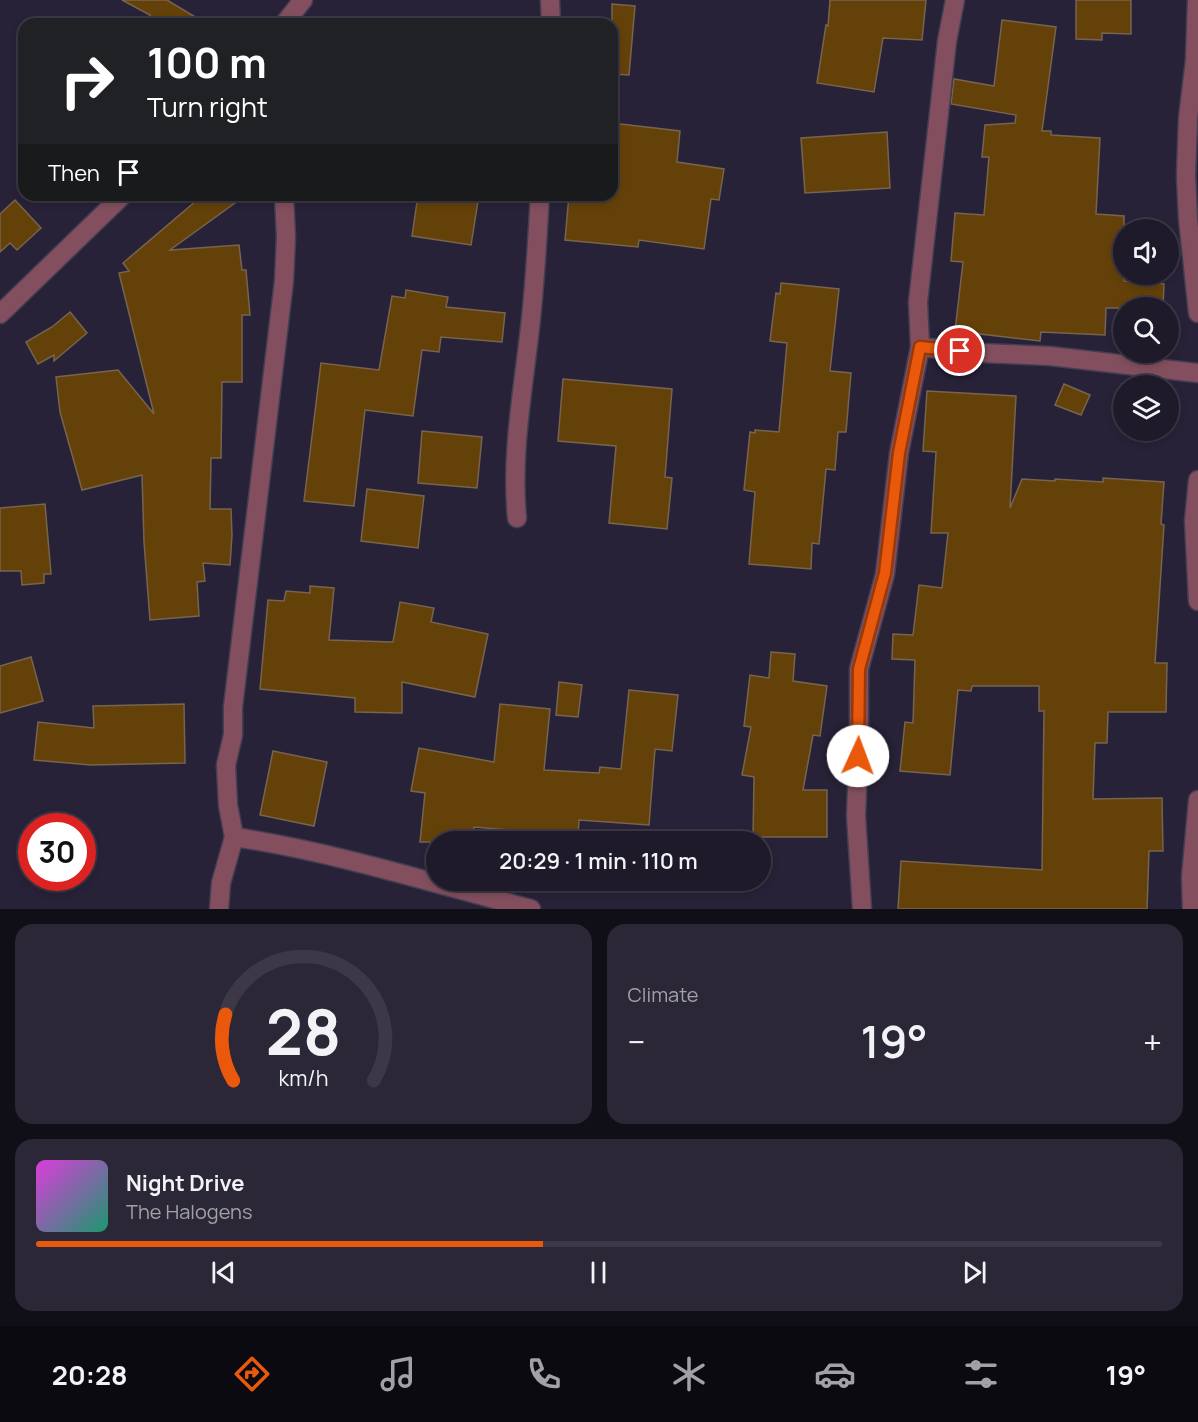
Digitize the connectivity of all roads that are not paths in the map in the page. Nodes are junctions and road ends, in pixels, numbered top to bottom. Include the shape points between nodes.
1 (303, 0) edge
2 (550, 0) edge
3 (955, 0) edge
4 (1197, 0) edge
5 (289, 18) edge
6 (551, 18) edge
7 (117, 201) edge
8 (284, 201) edge
9 (540, 201) edge
10 (1198, 313) edge
11 (0, 314) edge
12 (920, 347) junction
13 (1198, 373) edge
14 (1198, 480) edge
15 (517, 518) dead end
16 (1198, 601) edge
17 (1198, 800) edge
18 (234, 837) junction
19 (219, 909) edge
20 (531, 909) edge
21 (862, 909) edge
22 (1192, 909) edge

1 - 5 street
2 - 6 street
3 - 12 street via 918,302
4 - 10 street via 1186,175
7 - 11 street
8 - 18 street via 284,281 233,707 233,735 226,765
9 - 15 street via 535,291 513,484
12 - 13 street via 1050,356
12 - 21 street via 899,453 885,573 859,669 855,816
14 - 16 street via 1194,521
17 - 22 street
18 - 19 street via 220,883
18 - 20 street via 272,843

